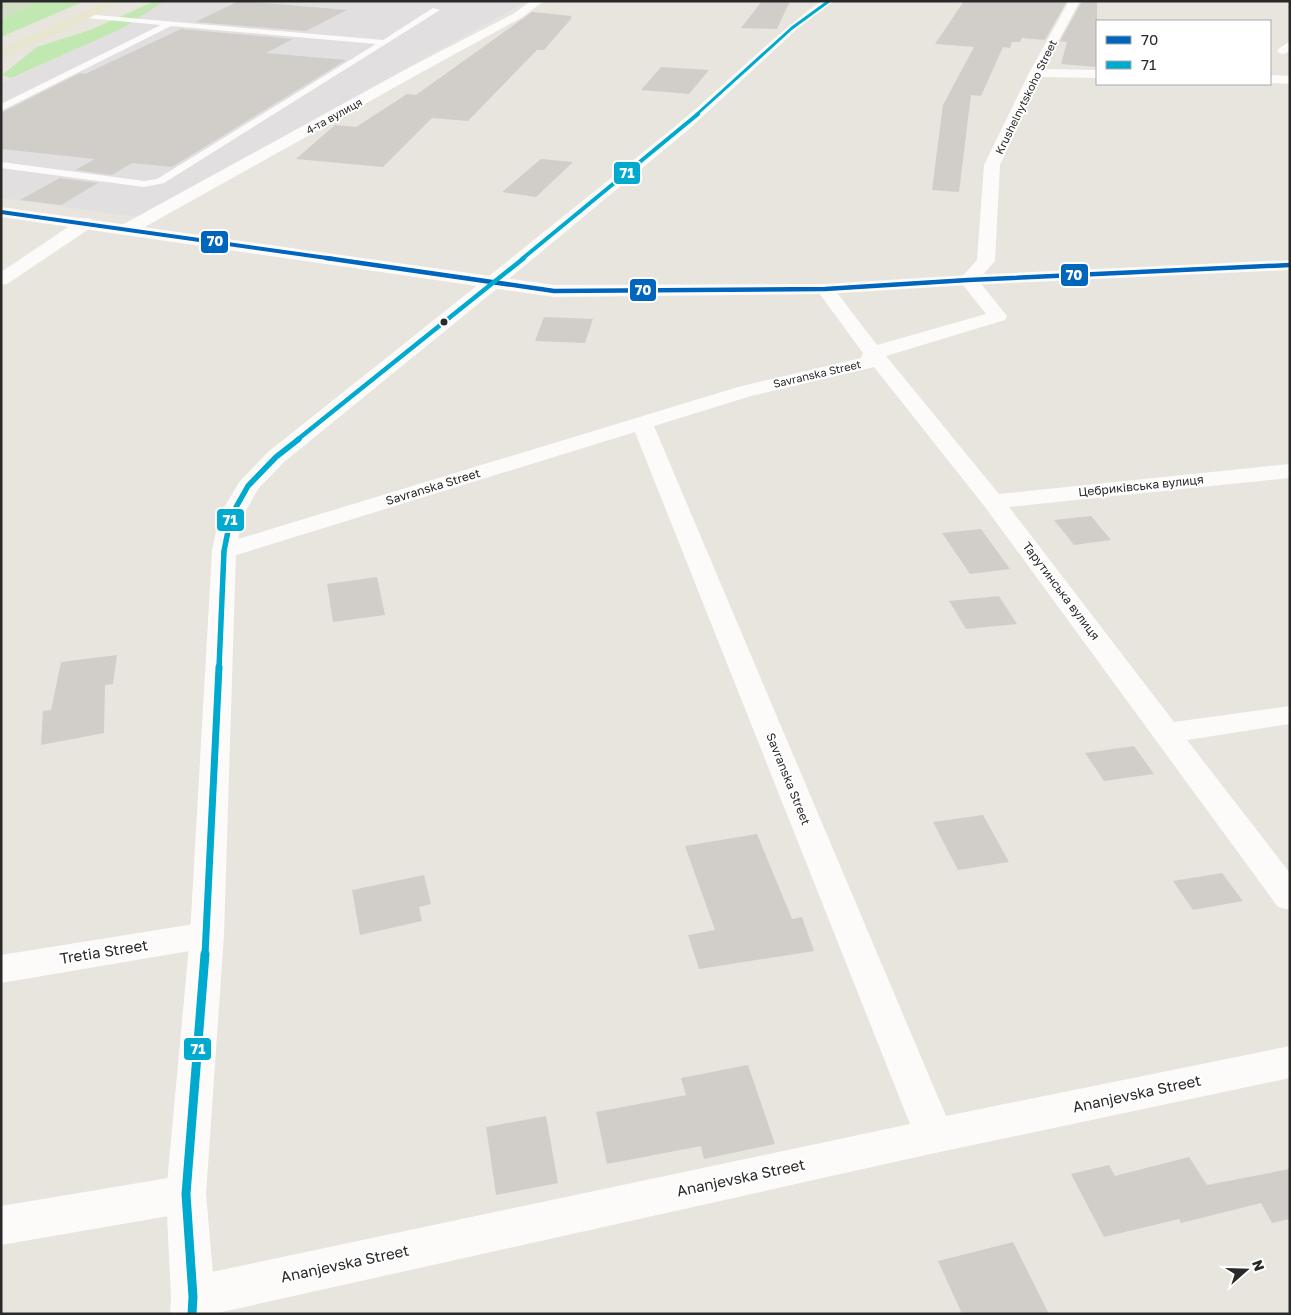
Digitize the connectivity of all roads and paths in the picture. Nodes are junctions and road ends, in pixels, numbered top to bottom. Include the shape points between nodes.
1 (94, 1) edge
2 (116, 1) edge
3 (539, 1) edge
4 (828, 1) edge
5 (1075, 1) edge
6 (436, 10) dead end
7 (87, 16) junction
8 (170, 23) junction
9 (385, 42) junction
10 (1, 44) edge
11 (1, 54) edge
12 (1035, 73) junction
13 (1096, 74) edge
14 (1271, 79) edge
15 (1290, 80) edge
16 (1, 108) edge
17 (1, 165) edge
18 (1, 212) edge
19 (86, 223) junction
20 (128, 229) junction
21 (1290, 265) edge
22 (1, 280) edge
23 (968, 280) junction
24 (493, 283) junction
25 (825, 289) junction
26 (873, 352) junction
27 (642, 422) junction
28 (1290, 471) edge
29 (993, 502) junction
30 (224, 551) junction
31 (1290, 714) edge
32 (1168, 733) junction
33 (1290, 898) edge
34 (207, 935) junction
35 (1, 969) edge
36 (1290, 1062) edge
37 (935, 1136) junction
38 (186, 1194) junction
39 (1, 1226) edge
40 (193, 1306) edge

1 - 10 main road
2 - 7 main road
3 - 20 street, 4-та вулиця
4 - 24 street via 792,28 683,127
5 - 12 street, Krushelnytskoho Street
6 - 9 lane
7 - 8 lane
7 - 11 main road
8 - 9 lane
8 - 16 lane
9 - 17 lane via 160,181 144,184
12 - 13 street
12 - 23 street, Krushelnytskoho Street via 992,165 986,261
14 - 15 street
18 - 19 street
19 - 20 street
19 - 22 street
20 - 24 street
21 - 23 street
23 - 25 street
23 - 26 street, Savranska Street via 998,316
24 - 25 street via 554,291
24 - 30 street via 276,457 248,486 231,516
25 - 26 street, Тарутинська вулиця
26 - 27 street, Savranska Street via 870,362 745,391
26 - 29 street, Тарутинська вулиця
27 - 30 street, Savranska Street
27 - 37 street, Savranska Street
28 - 29 street, Цебриківська вулиця
29 - 32 street, Тарутинська вулиця
30 - 34 street
31 - 32 street
32 - 33 street, Тарутинська вулиця
34 - 35 street, Tretia Street
34 - 38 street
36 - 37 street, Ananjevska Street
37 - 40 street, Ananjevska Street
38 - 39 street
38 - 40 street

